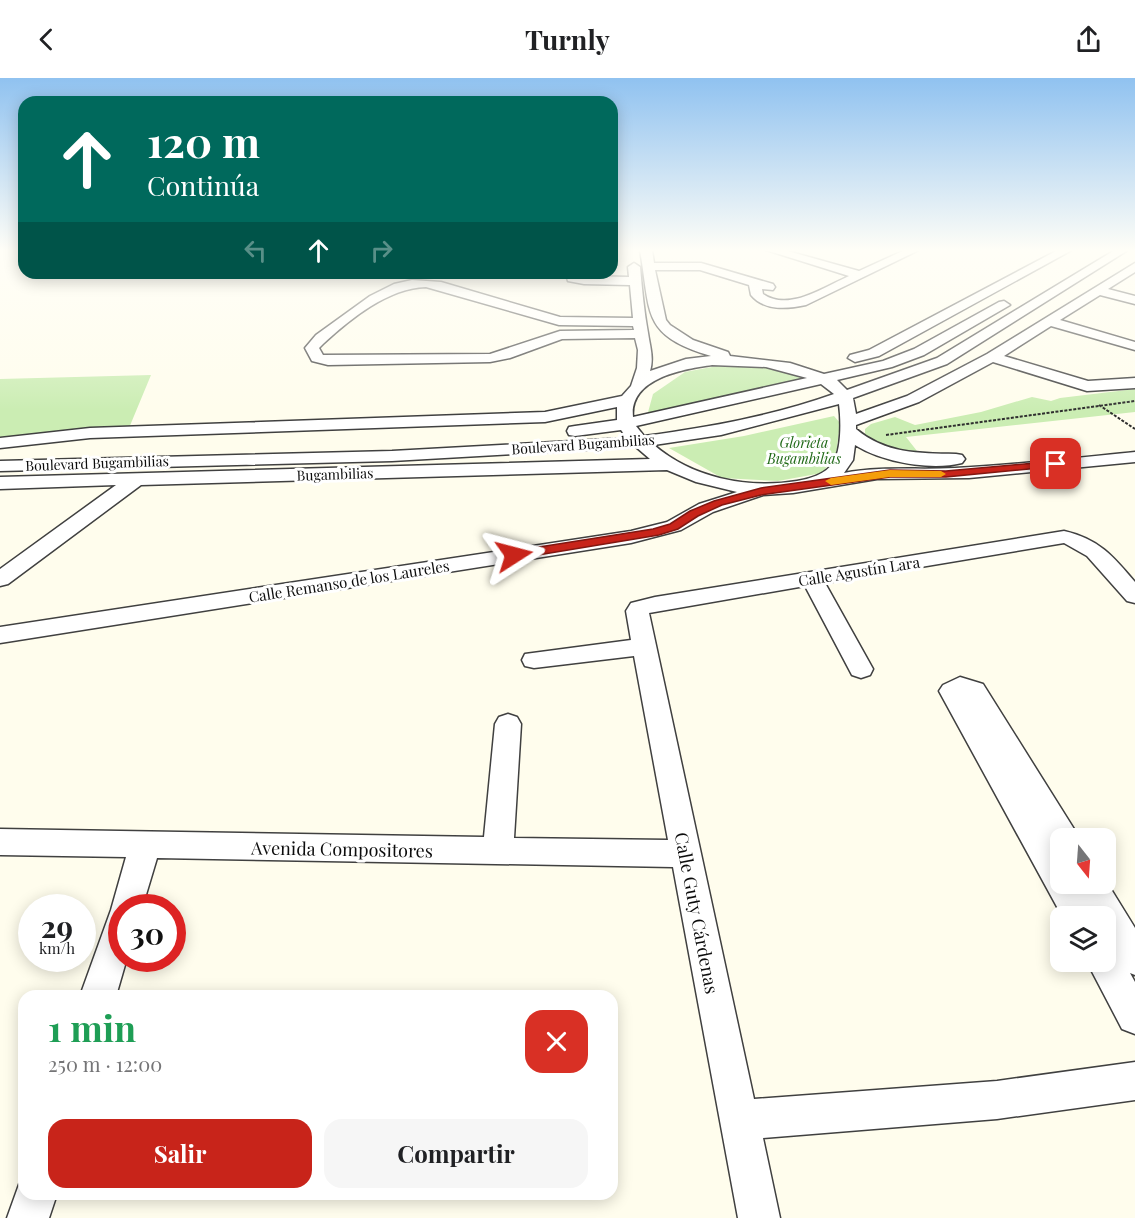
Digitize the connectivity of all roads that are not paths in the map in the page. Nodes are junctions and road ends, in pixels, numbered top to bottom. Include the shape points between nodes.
1 (368, 303) edge
2 (490, 303) edge
3 (638, 303) edge
4 (656, 303) edge
5 (967, 303) edge
6 (1007, 303) edge
7 (1037, 303) edge
8 (1076, 303) edge
9 (986, 315) junction
10 (935, 320) junction
11 (1049, 321) junction
12 (560, 328) junction
13 (641, 328) junction
14 (1036, 329) junction
15 (980, 338) junction
16 (690, 345) junction
17 (1135, 346) edge
18 (645, 350) junction
19 (992, 357) junction
20 (771, 363) junction
21 (827, 368) junction
22 (1135, 383) edge
23 (638, 385) junction
24 (845, 396) junction
25 (627, 400) junction
26 (625, 424) junction
27 (850, 430) junction
28 (640, 442) junction
29 (0, 443) edge
30 (1135, 444) edge
31 (1085, 449) junction
32 (0, 451) edge
33 (876, 452) junction
34 (1135, 457) edge
35 (1100, 460) junction
36 (0, 466) edge
37 (676, 467) junction
38 (890, 473) junction
39 (135, 480) junction
40 (0, 483) edge
41 (816, 483) junction
42 (777, 489) junction
43 (694, 513) junction
44 (0, 579) edge
45 (812, 579) junction
46 (1135, 596) edge
47 (639, 608) joint
48 (0, 635) edge
49 (643, 647) junction
50 (534, 660) dead end
51 (861, 669) dead end
52 (508, 724) dead end
53 (1055, 828) edge
54 (0, 843) edge
55 (145, 846) junction
56 (498, 851) junction
57 (685, 854) junction
58 (1050, 855) edge
59 (130, 894) edge
60 (1096, 894) edge
61 (1135, 959) edge
62 (108, 965) edge
63 (1110, 972) edge
64 (100, 990) edge
65 (1135, 1016) edge
66 (1135, 1081) edge
67 (739, 1120) junction
68 (34, 1200) edge
69 (28, 1218) edge
70 (759, 1218) edge

1 - 12 street via 312,348 317,358 328,361 505,355
2 - 12 street
3 - 13 street
4 - 16 street via 659,321
5 - 10 street, Boulevard Bugambilias
6 - 9 street, Boulevard Bugambilias
7 - 15 street, Boulevard Bugambilias
8 - 11 street
9 - 10 street
9 - 21 street, Boulevard Bugambilias via 905,358
10 - 21 street, Boulevard Bugambilias via 874,352
11 - 14 street
11 - 17 street
12 - 13 street
13 - 18 street
14 - 15 street
14 - 19 street
15 - 24 street, Boulevard Bugambilias via 942,361
16 - 18 street via 683,351
16 - 20 street
18 - 23 street via 645,368
19 - 22 street via 1087,387
19 - 27 street
20 - 21 street
20 - 23 street via 730,360 682,364
21 - 24 street
21 - 26 street, Boulevard Bugambilias
23 - 25 street
24 - 27 street
24 - 28 street, Boulevard Bugambilias via 721,430
25 - 26 street
25 - 29 street, Boulevard Bugambilias via 545,417 90,433
26 - 28 street
26 - 32 street, Boulevard Bugambilias via 499,438
27 - 33 street
27 - 41 street via 846,456 837,472
28 - 36 street, Boulevard Bugambilias via 392,456
28 - 37 street
30 - 31 street
31 - 33 street via 961,459
31 - 35 street
33 - 38 street via 863,457 863,463
34 - 35 street
35 - 38 street via 946,474
37 - 39 street, Bugambilias
37 - 42 street via 731,485
37 - 43 street via 696,492
38 - 41 street
39 - 40 street, Bugambilias
39 - 44 street
41 - 42 street
42 - 43 street, Calle Remanso de los Laureles via 730,499
43 - 48 street, Calle Remanso de los Laureles via 674,526 631,537
45 - 46 street, Calle Agustín Lara via 1064,537 1079,539 1092,548
45 - 47 street, Calle Agustín Lara
45 - 51 street
47 - 49 street, Calle Guty Cárdenas via 636,615
49 - 50 street
49 - 57 street, Calle Guty Cárdenas
52 - 56 street
53 - 58 street via 1011,773
54 - 55 street, Avenida Compositores
55 - 56 street, Avenida Compositores
55 - 59 street
56 - 57 street, Avenida Compositores
57 - 67 street, Calle Guty Cárdenas
60 - 61 street
62 - 64 street
63 - 65 street
66 - 67 street via 997,1100
67 - 70 street, Calle Guty Cárdenas
68 - 69 street

